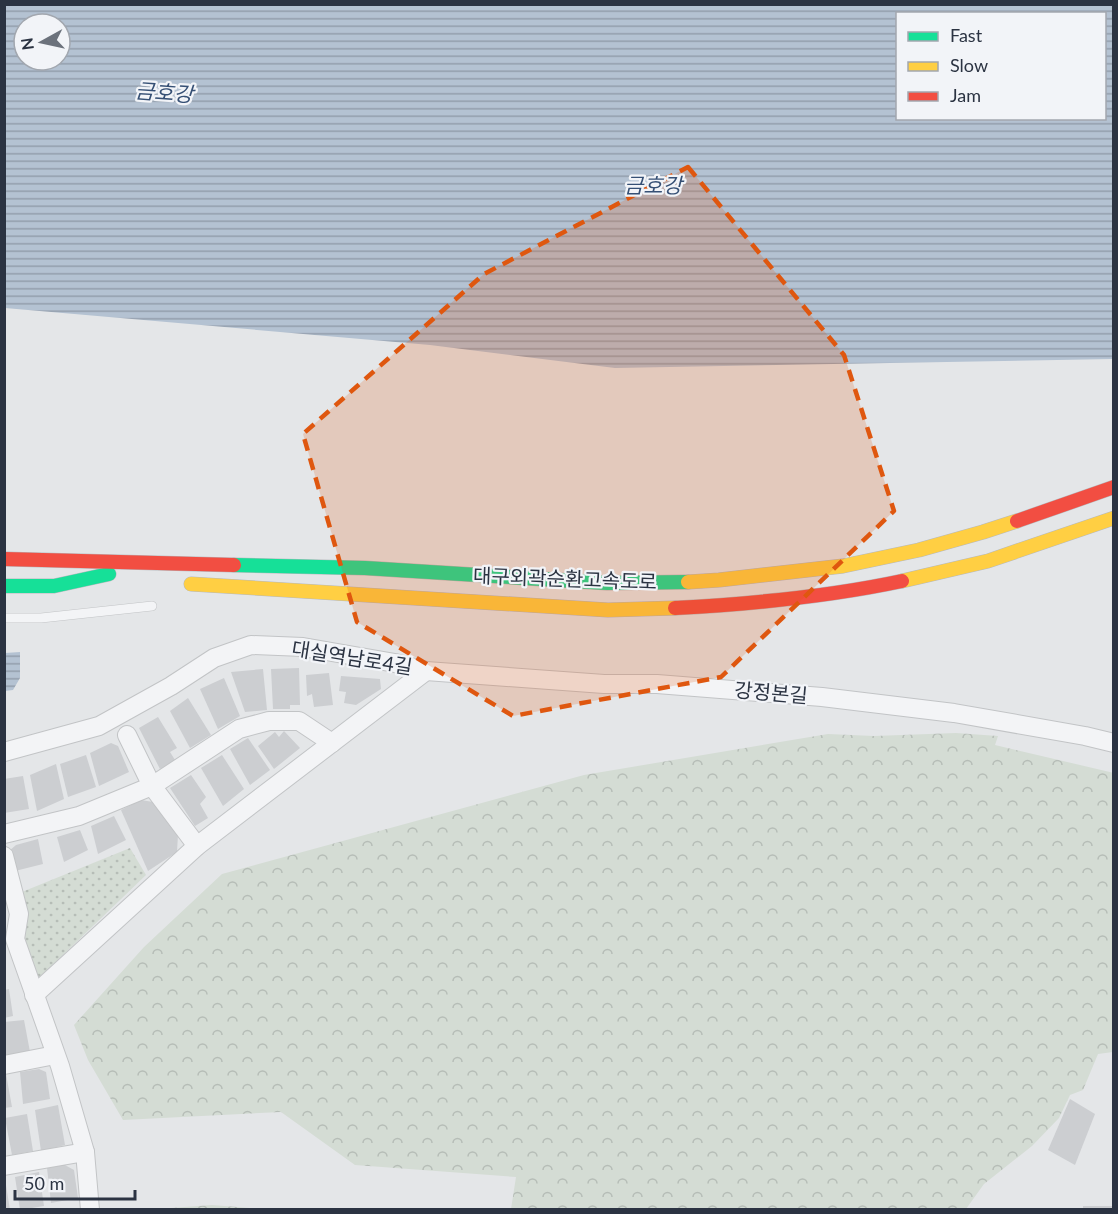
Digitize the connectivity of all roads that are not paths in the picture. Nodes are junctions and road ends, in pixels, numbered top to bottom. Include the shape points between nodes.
1 (1113, 487) edge
2 (1113, 518) edge
3 (99, 547) dead end
4 (4, 559) edge
5 (135, 561) junction
6 (4, 573) edge
7 (176, 583) dead end
8 (4, 586) edge
9 (152, 606) dead end
10 (4, 618) edge
11 (426, 671) junction
12 (117, 716) junction
13 (127, 735) joint
14 (332, 742) junction
15 (1113, 743) edge
16 (4, 752) edge
17 (152, 786) junction
18 (4, 834) edge
19 (197, 846) junction
20 (4, 856) edge
21 (34, 995) junction
22 (55, 1055) junction
23 (4, 1065) edge
24 (85, 1152) junction
25 (4, 1166) edge
26 (90, 1209) edge

1 - 5 highway, 대구외곽순환고속도로 via 919,550 843,567 719,580 607,583 365,568
2 - 7 highway, 대구외곽순환고속도로 via 989,561 900,582 837,594 671,610 608,610
3 - 5 highway
4 - 5 highway, 대구외곽순환고속도로
6 - 8 highway via 115,575 54,586
9 - 10 lane
11 - 12 street, 대실역남로4길 via 303,647 251,645 214,658
11 - 14 street, 대실역남로4길
11 - 15 street, 강정본길 via 822,697 954,713
12 - 13 lane
12 - 16 street, 대실역남로4길 via 99,726
13 - 17 street
14 - 17 street via 299,721 269,721 239,729
14 - 19 street, 대실역남로4길
17 - 18 street via 79,816
17 - 19 street
19 - 21 street, 대실역남로4길
20 - 21 street via 20,914 15,939
21 - 22 street
22 - 23 street
22 - 24 street
24 - 25 street
24 - 26 street

